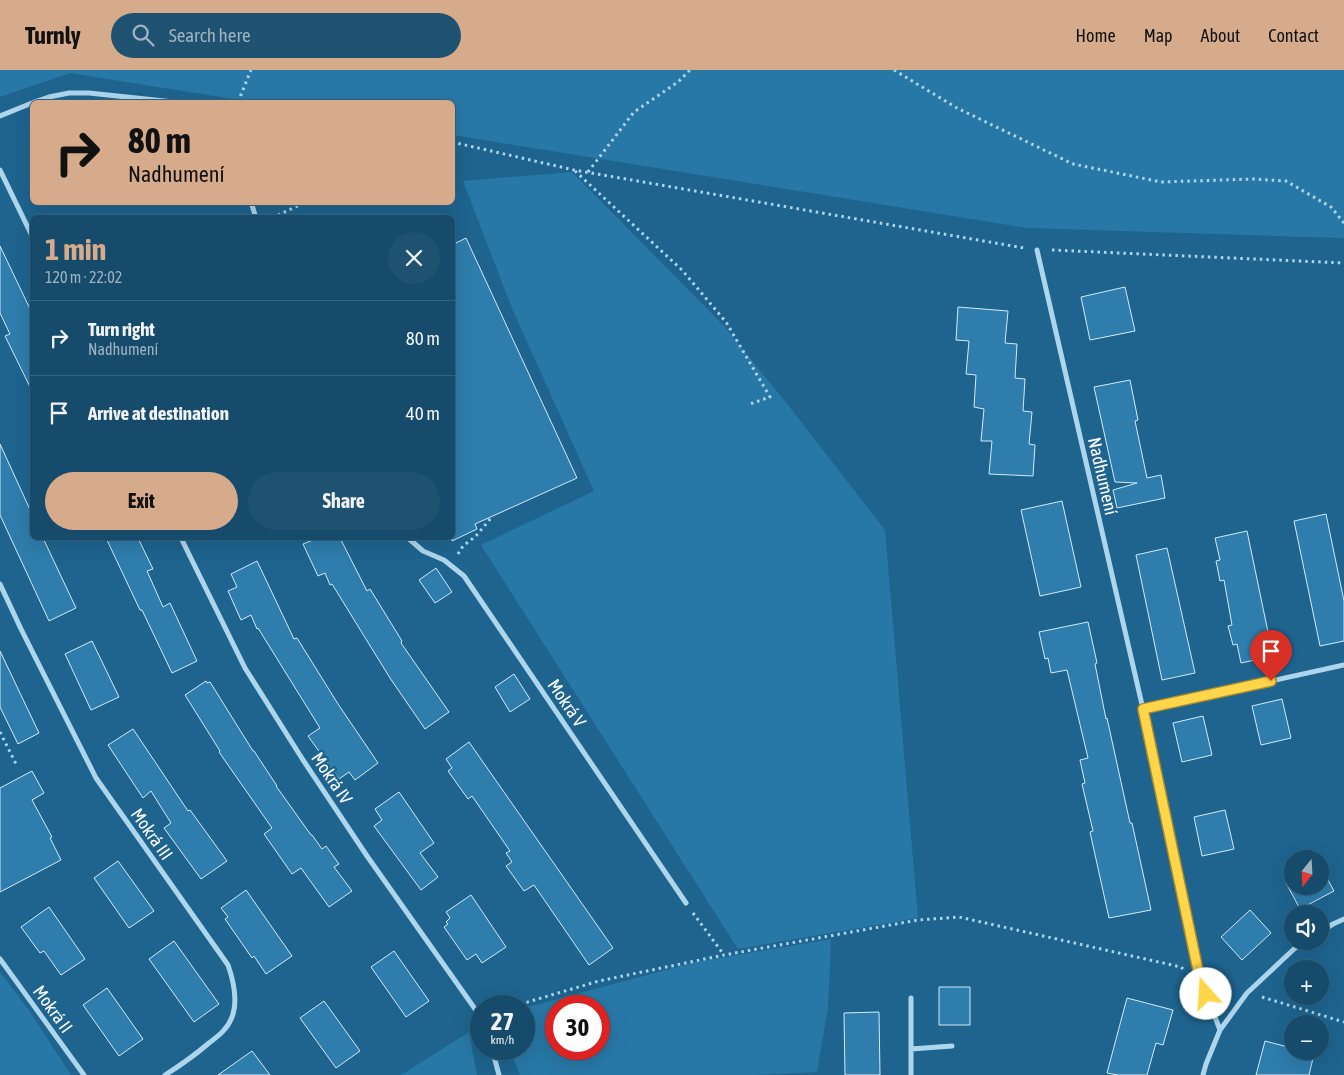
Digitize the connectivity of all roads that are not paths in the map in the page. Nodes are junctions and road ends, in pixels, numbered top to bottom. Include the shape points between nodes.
1 (41, 100) edge
2 (155, 100) edge
3 (30, 104) edge
4 (0, 116) edge
5 (0, 170) edge
6 (30, 232) edge
7 (1037, 250) road end
8 (182, 540) edge
9 (410, 540) edge
10 (0, 584) edge
11 (1344, 665) edge
12 (1143, 709) junction
13 (686, 903) road end
14 (1344, 919) edge
15 (1329, 926) edge
16 (1292, 950) edge
17 (0, 958) edge
18 (911, 998) dead end
19 (470, 1002) edge
20 (1220, 1030) junction
21 (952, 1046) dead end
22 (911, 1049) junction
23 (495, 1060) edge
24 (84, 1075) edge
25 (166, 1075) edge
26 (499, 1075) edge
27 (911, 1075) edge
28 (1203, 1075) edge

1 - 2 street via 69,93
3 - 4 street
5 - 6 street
7 - 12 street, Nadhumení
8 - 19 street, Mokrá IV via 245,668 367,856
9 - 13 street, Mokrá V via 464,576
10 - 25 street, Mokrá III via 96,778 228,965 233,979 236,992 234,1010 225,1030
11 - 12 street
12 - 20 street, Nadhumení via 1199,975
14 - 15 street
16 - 20 street via 1247,993
17 - 24 street, Mokrá II
18 - 22 street
20 - 28 street
21 - 22 street
22 - 27 street
23 - 26 street

